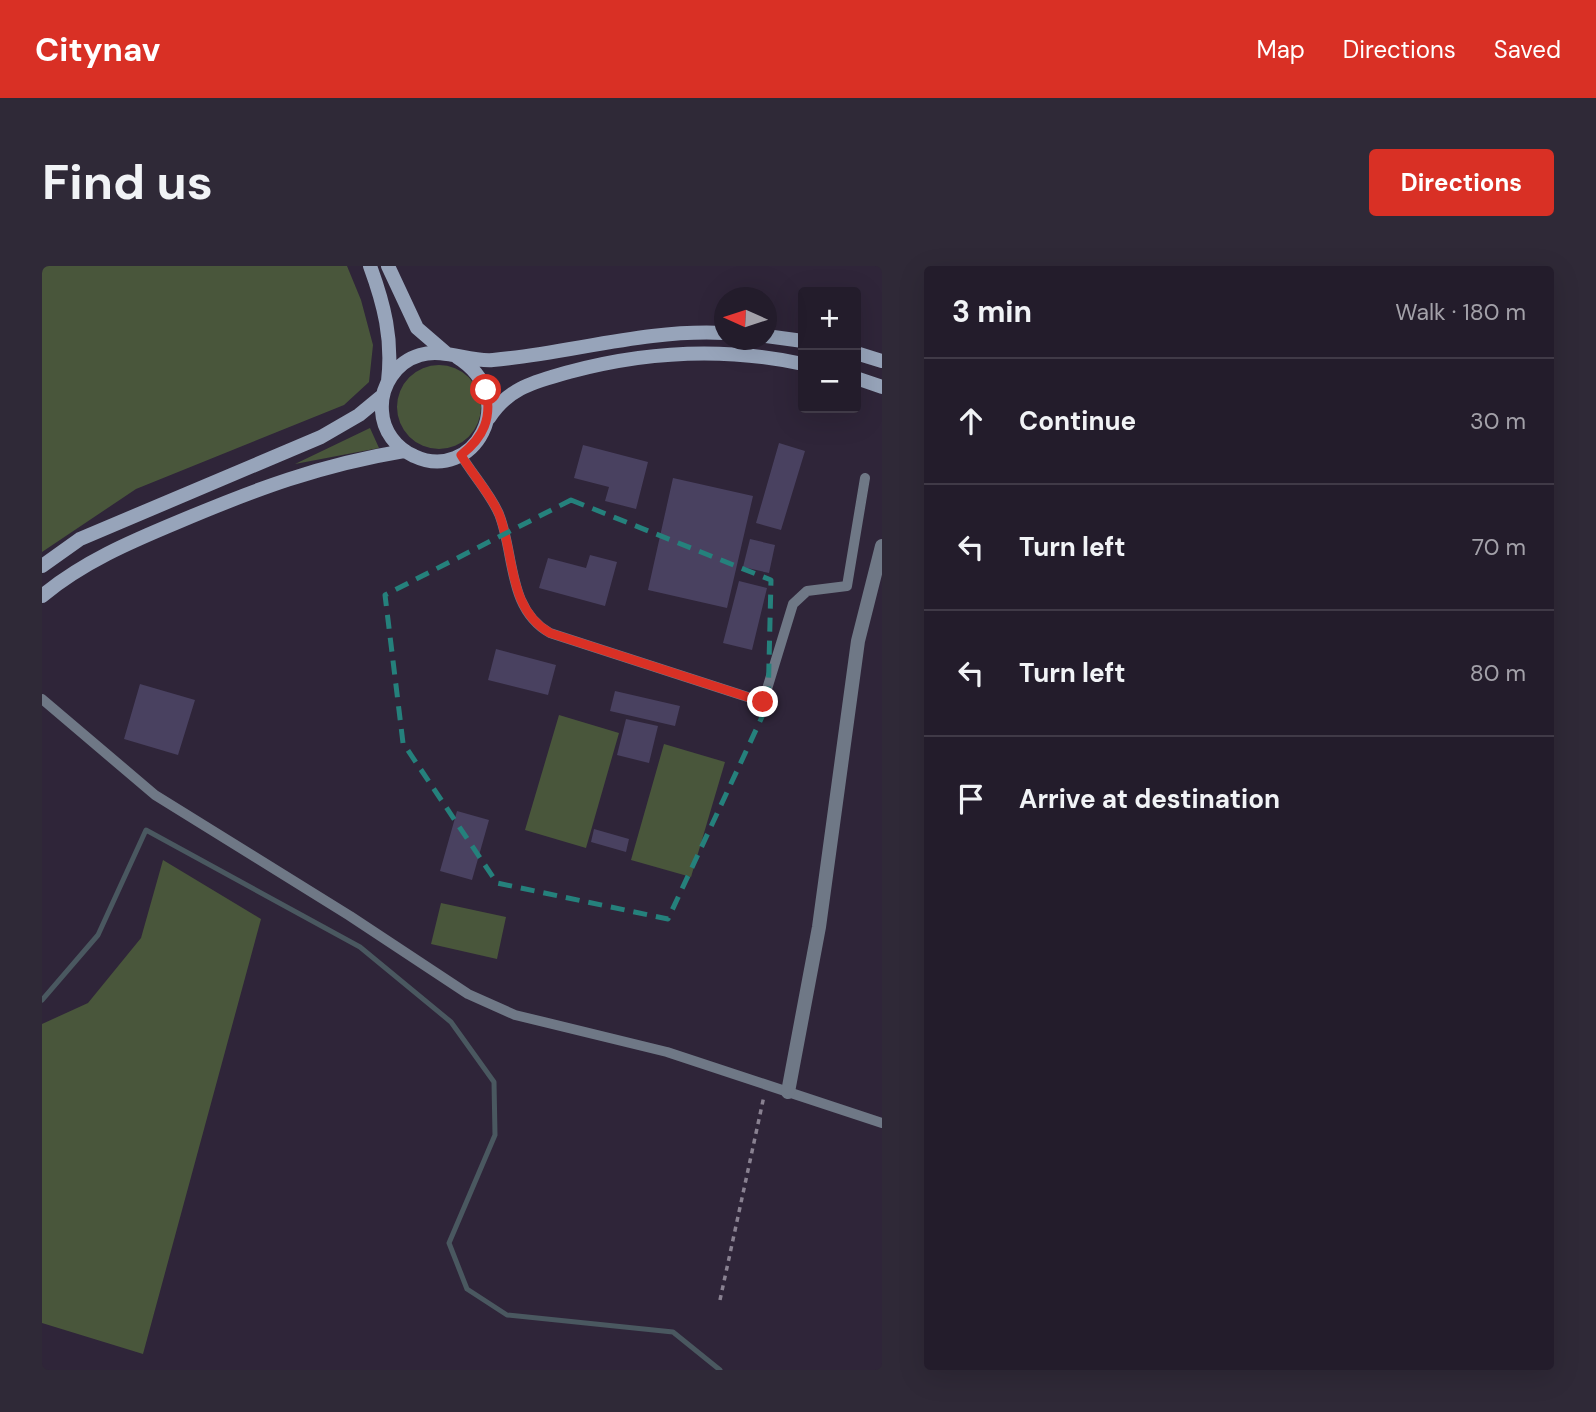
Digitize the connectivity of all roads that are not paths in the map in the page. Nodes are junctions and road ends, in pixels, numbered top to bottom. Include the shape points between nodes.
1 (370, 266) edge
2 (388, 266) edge
3 (714, 333) edge
4 (777, 337) edge
5 (798, 340) edge
6 (452, 355) junction
7 (861, 355) edge
8 (882, 361) edge
9 (798, 363) edge
10 (861, 380) edge
11 (388, 381) junction
12 (882, 387) edge
13 (382, 396) junction
14 (488, 420) junction
15 (404, 451) junction
16 (461, 455) junction
17 (865, 478) dead end
18 (882, 546) edge
19 (42, 566) edge
20 (42, 596) edge
21 (42, 699) edge
22 (788, 1092) junction
23 (882, 1123) edge

1 - 11 street via 388,321
2 - 6 street via 417,328
3 - 6 street via 648,336 497,359
4 - 5 street
6 - 11 street via 419,355 407,360
6 - 14 street via 470,365 483,383
7 - 8 street
9 - 14 street via 709,352 612,360 526,384 505,397
10 - 12 street
11 - 13 street
13 - 15 street via 386,428
13 - 19 street via 341,427 80,539
14 - 16 street via 473,446
15 - 16 street via 432,461
15 - 20 street via 262,486 108,552
16 - 17 lane via 498,511 521,603 539,627 763,702 793,604 807,591 847,586
18 - 22 street via 858,641 819,927
21 - 22 lane via 155,795 468,994 514,1015 667,1052
22 - 23 lane

